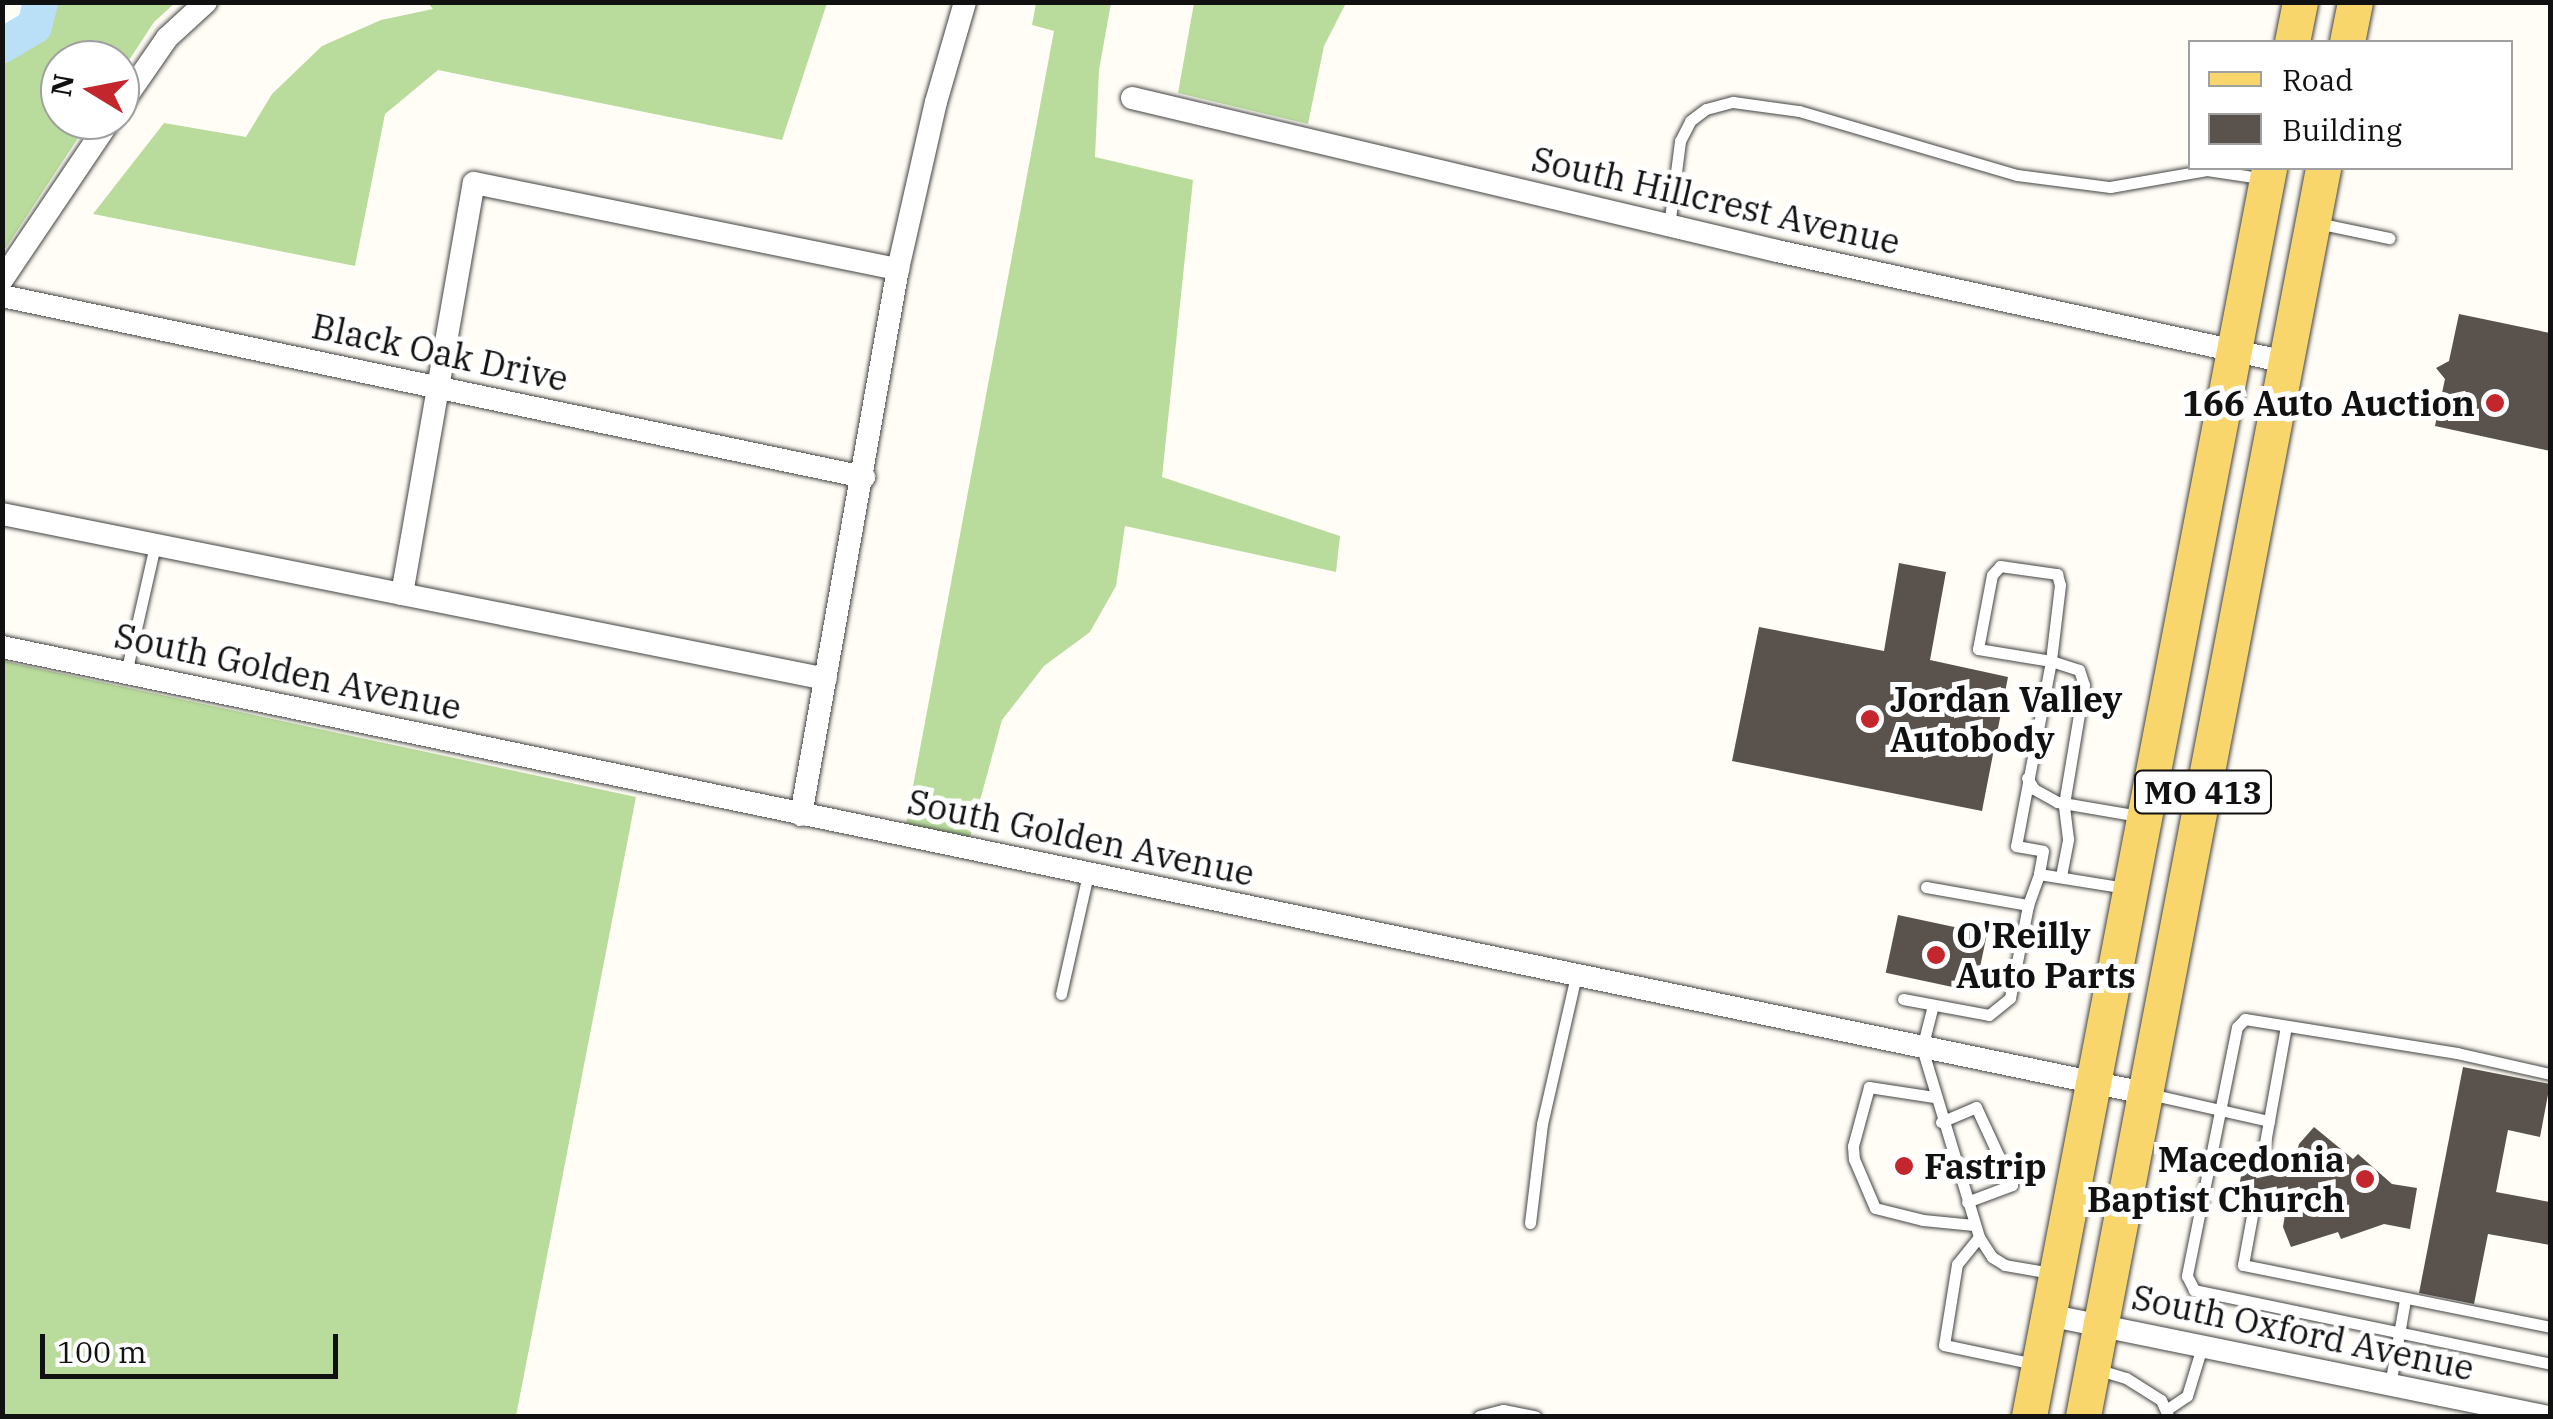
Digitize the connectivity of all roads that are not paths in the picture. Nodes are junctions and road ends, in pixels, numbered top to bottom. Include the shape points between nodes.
1 (206, 2) edge
2 (966, 2) edge
3 (2300, 2) edge
4 (2354, 2) edge
5 (2292, 40) edge
6 (2347, 40) edge
7 (140, 76) edge
8 (1132, 98) dead end
9 (96, 140) edge
10 (2323, 170) edge
11 (2268, 173) edge
12 (2313, 222) junction
13 (1669, 226) junction
14 (2388, 238) dead end
15 (898, 269) junction
16 (2, 280) edge
17 (2, 296) edge
18 (2234, 351) junction
19 (2286, 362) junction
20 (441, 388) junction
21 (864, 477) junction
22 (2, 514) edge
23 (155, 545) junction
24 (402, 594) junction
25 (2, 646) edge
26 (2050, 661) junction
27 (126, 672) junction
28 (826, 679) junction
29 (2027, 778) junction
30 (2064, 804) junction
31 (801, 815) junction
32 (2143, 816) junction
33 (1088, 874) junction
34 (2039, 874) junction
35 (2061, 876) junction
36 (1926, 887) dead end
37 (2129, 889) junction
38 (2028, 905) junction
39 (1576, 976) junction
40 (1061, 994) dead end
41 (1903, 999) dead end
42 (1933, 1005) junction
43 (2286, 1026) junction
44 (1922, 1048) junction
45 (2550, 1074) edge
46 (2092, 1082) junction
47 (2145, 1093) junction
48 (1934, 1097) junction
49 (2222, 1109) junction
50 (2269, 1121) junction
51 (1941, 1122) junction
52 (2261, 1164) dead end
53 (2256, 1194) dead end
54 (1967, 1202) junction
55 (1530, 1223) dead end
56 (1976, 1231) junction
57 (2056, 1274) junction
58 (2405, 1300) junction
59 (2048, 1316) junction
60 (2100, 1326) junction
61 (2550, 1327) edge
62 (2399, 1333) junction
63 (2202, 1347) junction
64 (2550, 1364) edge
65 (2039, 1365) junction
66 (2092, 1368) junction
67 (2390, 1385) junction
68 (2167, 1413) edge
69 (1480, 1416) edge
70 (1536, 1416) edge
71 (2029, 1416) edge
72 (2083, 1416) edge
73 (2544, 1416) edge

1 - 7 street via 166,38
2 - 15 street
3 - 5 main road
4 - 6 main road
8 - 13 street, South Hillcrest Avenue
9 - 16 street
10 - 12 main road, MO 413
11 - 13 lane via 2207,170 2110,186 2018,174 1799,110 1733,102 1706,109 1685,131
11 - 18 main road, MO 413
12 - 14 lane
12 - 19 main road, MO 413
13 - 18 street, South Hillcrest Avenue
15 - 20 street via 474,183
15 - 21 street
17 - 20 street, Black Oak Drive
18 - 19 street, South Hillcrest Avenue
18 - 32 main road, MO 413
19 - 47 main road, MO 413
20 - 21 street, Black Oak Drive
20 - 24 street
21 - 28 street
22 - 23 street
23 - 24 street
23 - 27 lane
24 - 28 street
25 - 27 street, South Golden Avenue
26 - 26 lane via 1978,650 1992,575 2000,566 2057,574
26 - 29 lane
26 - 30 lane via 2079,670 2084,685
27 - 31 street, South Golden Avenue
28 - 31 street
29 - 30 lane
29 - 34 lane via 2016,846 2043,851
30 - 32 lane
30 - 35 lane via 2068,839
31 - 33 street, South Golden Avenue
32 - 37 main road, MO 413
33 - 39 street, South Golden Avenue
33 - 40 lane
34 - 35 lane
34 - 38 lane
35 - 37 lane
36 - 38 lane
37 - 46 main road, MO 413
38 - 42 lane via 2010,998 1989,1016
39 - 44 street, South Golden Avenue
39 - 55 lane via 1542,1124
41 - 42 lane
42 - 44 lane
43 - 45 lane
43 - 49 lane via 2245,1019 2237,1027
43 - 50 lane
44 - 46 street, South Golden Avenue
44 - 48 lane
46 - 47 street, South Golden Avenue
46 - 57 main road, MO 413
47 - 49 lane
47 - 60 main road, MO 413
48 - 51 lane
48 - 56 lane via 1869,1087 1854,1159 1875,1208
49 - 50 lane
49 - 62 lane via 2187,1276 2194,1290
50 - 52 lane
51 - 54 lane
51 - 54 lane via 1976,1106 1995,1162 2012,1184
53 - 58 lane via 2243,1265
54 - 56 lane
56 - 57 lane via 1992,1257 2006,1265
56 - 65 lane via 1958,1264 1944,1345
57 - 59 main road, MO 413
58 - 61 lane
58 - 62 lane
59 - 60 street, South Oxford Avenue
59 - 65 main road, MO 413
60 - 63 street, South Oxford Avenue
60 - 66 main road, MO 413
62 - 64 lane
62 - 67 lane
63 - 67 street, South Oxford Avenue
63 - 68 lane via 2187,1396
65 - 71 main road, MO 413
66 - 68 lane via 2126,1378 2161,1400
66 - 72 main road, MO 413
67 - 73 street, South Oxford Avenue
69 - 70 lane via 1503,1410

